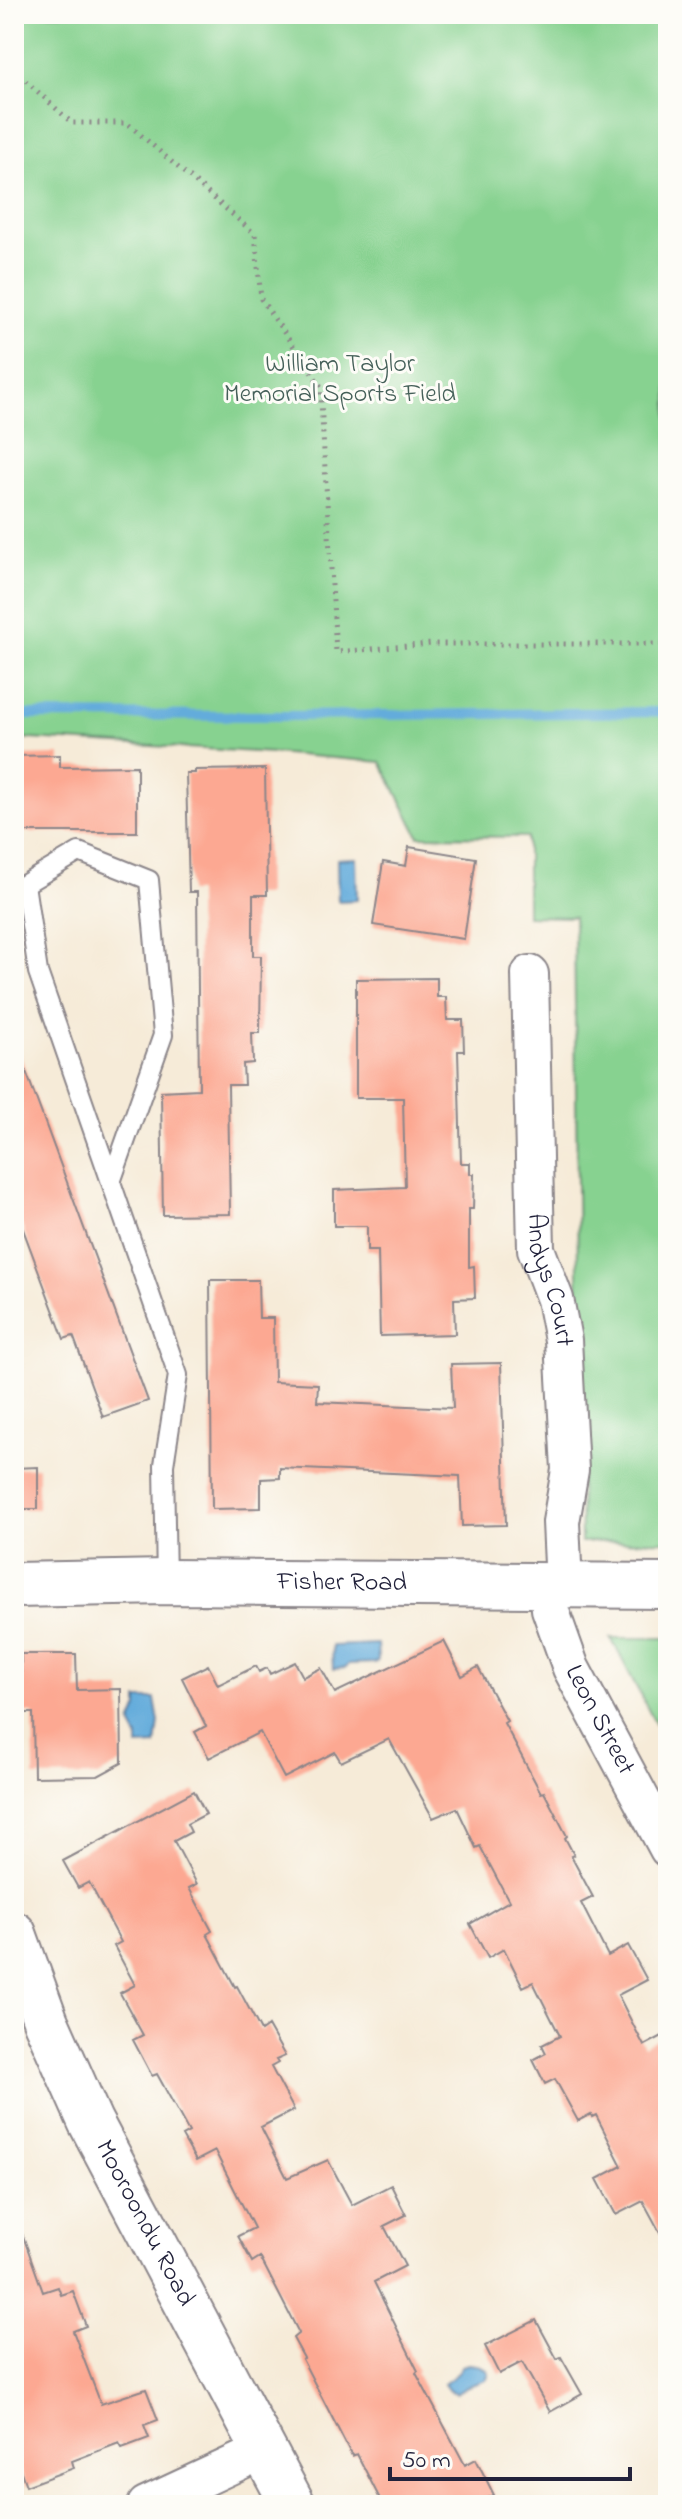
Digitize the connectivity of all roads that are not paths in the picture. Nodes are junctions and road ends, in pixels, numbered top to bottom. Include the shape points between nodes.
1 (530, 974) dead end
2 (111, 1182) junction
3 (166, 1582) junction
4 (14, 1585) edge
5 (556, 1586) junction
6 (668, 1586) edge
7 (668, 1849) edge
8 (14, 1934) edge
9 (264, 2450) junction
10 (146, 2505) edge
11 (293, 2505) edge

1 - 5 street, Andys Court via 536,1249 563,1340 570,1470
2 - 2 lane via 38,972 25,884 79,852 149,880 163,1035
2 - 3 lane via 178,1375 164,1465
3 - 4 street, Fisher Road
3 - 5 street, Fisher Road
5 - 6 street, Fisher Road
5 - 7 street, Leon Street via 550,1609 571,1668
8 - 9 street, Mooroondu Road via 90,2121
9 - 10 street
9 - 11 street, Mooroondu Road

